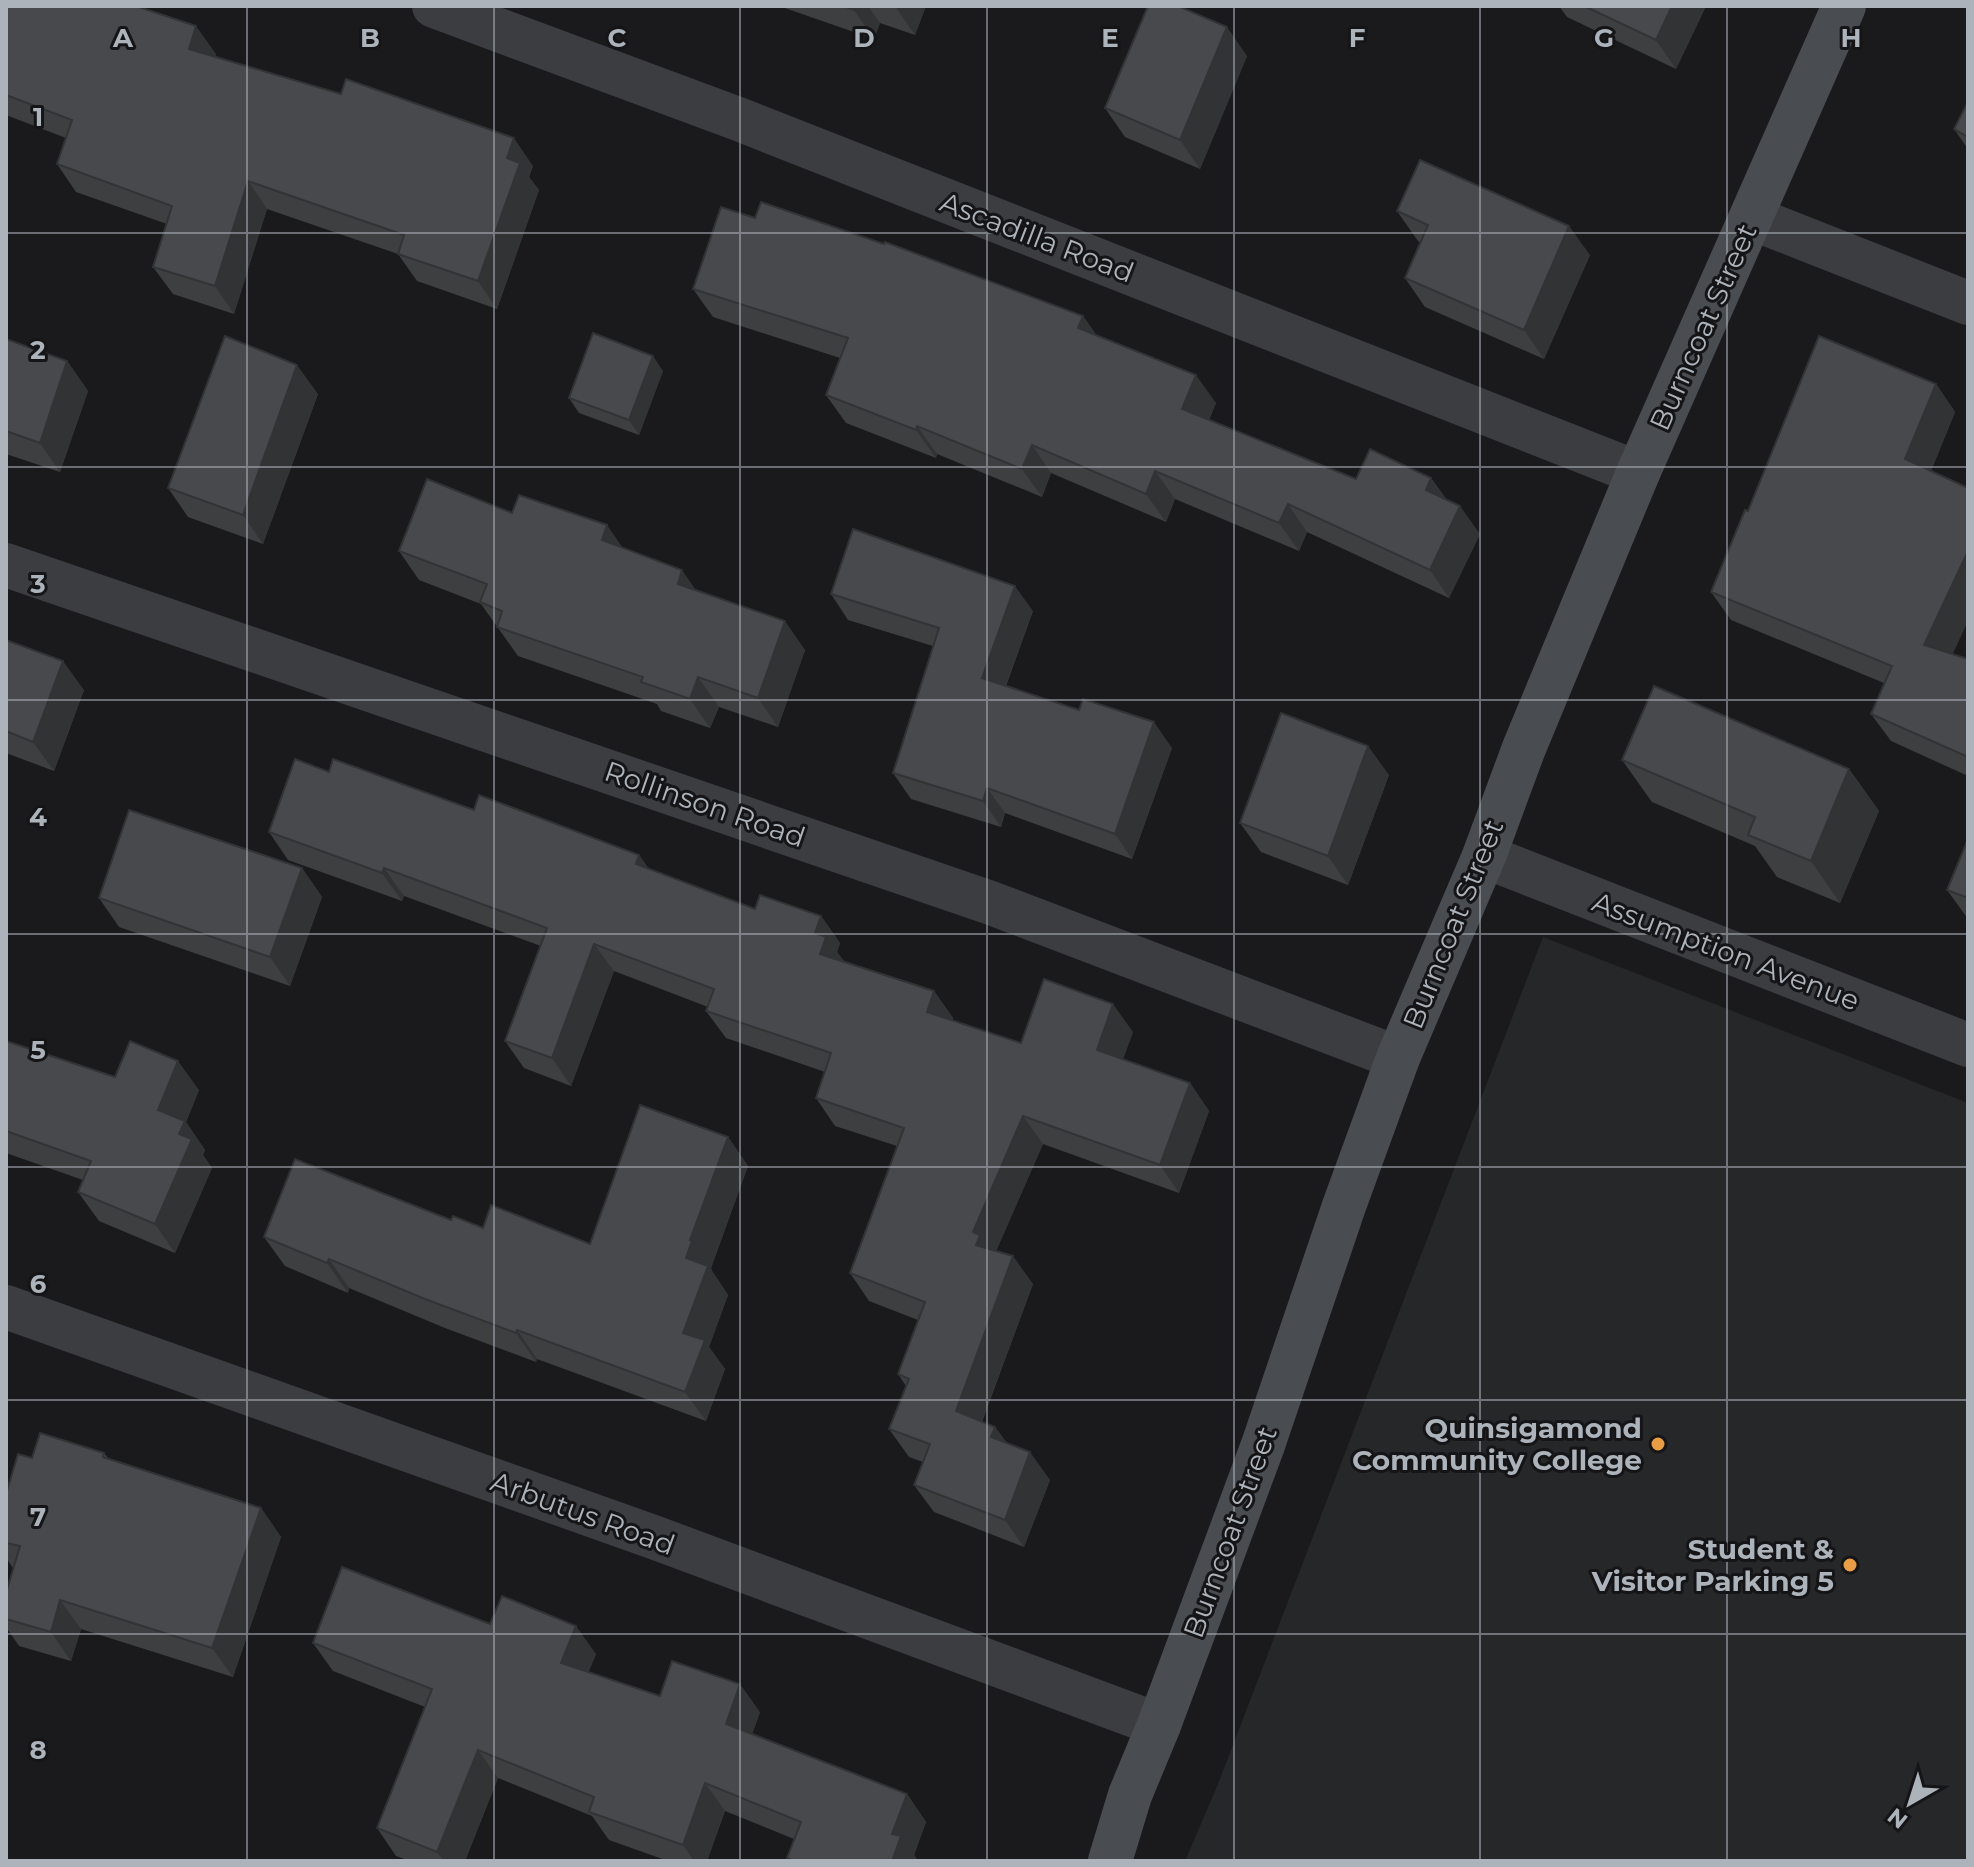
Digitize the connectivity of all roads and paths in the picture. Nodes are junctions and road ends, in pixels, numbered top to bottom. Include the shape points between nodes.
1 (434, 6) edge
2 (1844, 6) edge
3 (1752, 218) junction
4 (1968, 303) edge
5 (1638, 473) junction
6 (6, 565) edge
7 (1484, 856) junction
8 (1968, 1045) edge
9 (1398, 1058) junction
10 (6, 1307) edge
11 (1159, 1725) junction
12 (1110, 1861) edge

1 - 5 street, Ascadilla Road via 741,120
2 - 3 main road, Burncoat Street
3 - 4 street
3 - 5 main road, Burncoat Street
5 - 7 main road, Burncoat Street
6 - 9 street, Rollinson Road via 991,903
7 - 8 street, Assumption Avenue
7 - 9 main road, Burncoat Street
9 - 11 main road, Burncoat Street
10 - 11 street, Arbutus Road via 656,1538
11 - 12 main road, Burncoat Street

